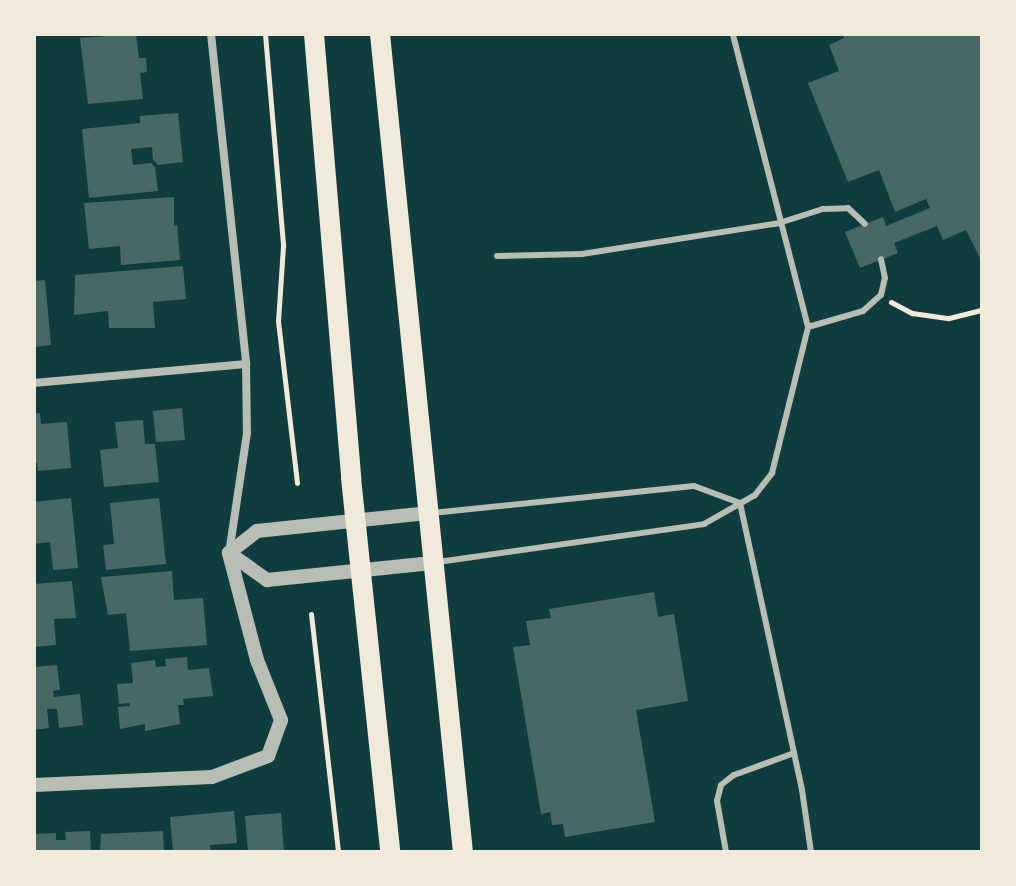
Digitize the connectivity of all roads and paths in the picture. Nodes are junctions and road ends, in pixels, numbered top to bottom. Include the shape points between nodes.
1 (211, 34) edge
2 (265, 34) edge
3 (314, 34) edge
4 (380, 34) edge
5 (733, 34) edge
6 (779, 223) junction
7 (865, 224) dead end
8 (497, 256) dead end
9 (881, 259) dead end
10 (881, 295) junction
11 (982, 310) edge
12 (808, 327) junction
13 (246, 364) junction
14 (34, 383) edge
15 (297, 483) dead end
16 (740, 503) junction
17 (427, 513) junction
18 (355, 521) junction
19 (229, 553) junction
20 (432, 563) junction
21 (362, 572) junction
22 (311, 614) dead end
23 (794, 753) junction
24 (34, 785) edge
25 (338, 852) edge
26 (390, 852) edge
27 (463, 852) edge
28 (726, 852) edge
29 (811, 852) edge

1 - 13 street
2 - 15 path via 283,246 278,321
3 - 18 highway
4 - 17 highway
5 - 6 lane
6 - 7 lane via 823,209 848,208
6 - 8 lane via 582,254
6 - 12 lane
9 - 10 lane
10 - 11 path via 927,316 949,318
10 - 12 lane via 863,311
12 - 16 lane via 772,473 755,495
13 - 14 street
13 - 19 street via 247,433
16 - 17 lane via 694,486
16 - 20 lane via 704,524
16 - 23 lane
17 - 18 street
17 - 20 highway
18 - 19 street via 257,531
18 - 21 highway
19 - 21 street via 267,580
19 - 24 street via 257,660 281,720 268,756 212,777
20 - 21 street
20 - 27 highway
21 - 26 highway
22 - 25 path
23 - 28 lane via 721,785 717,801
23 - 29 lane

